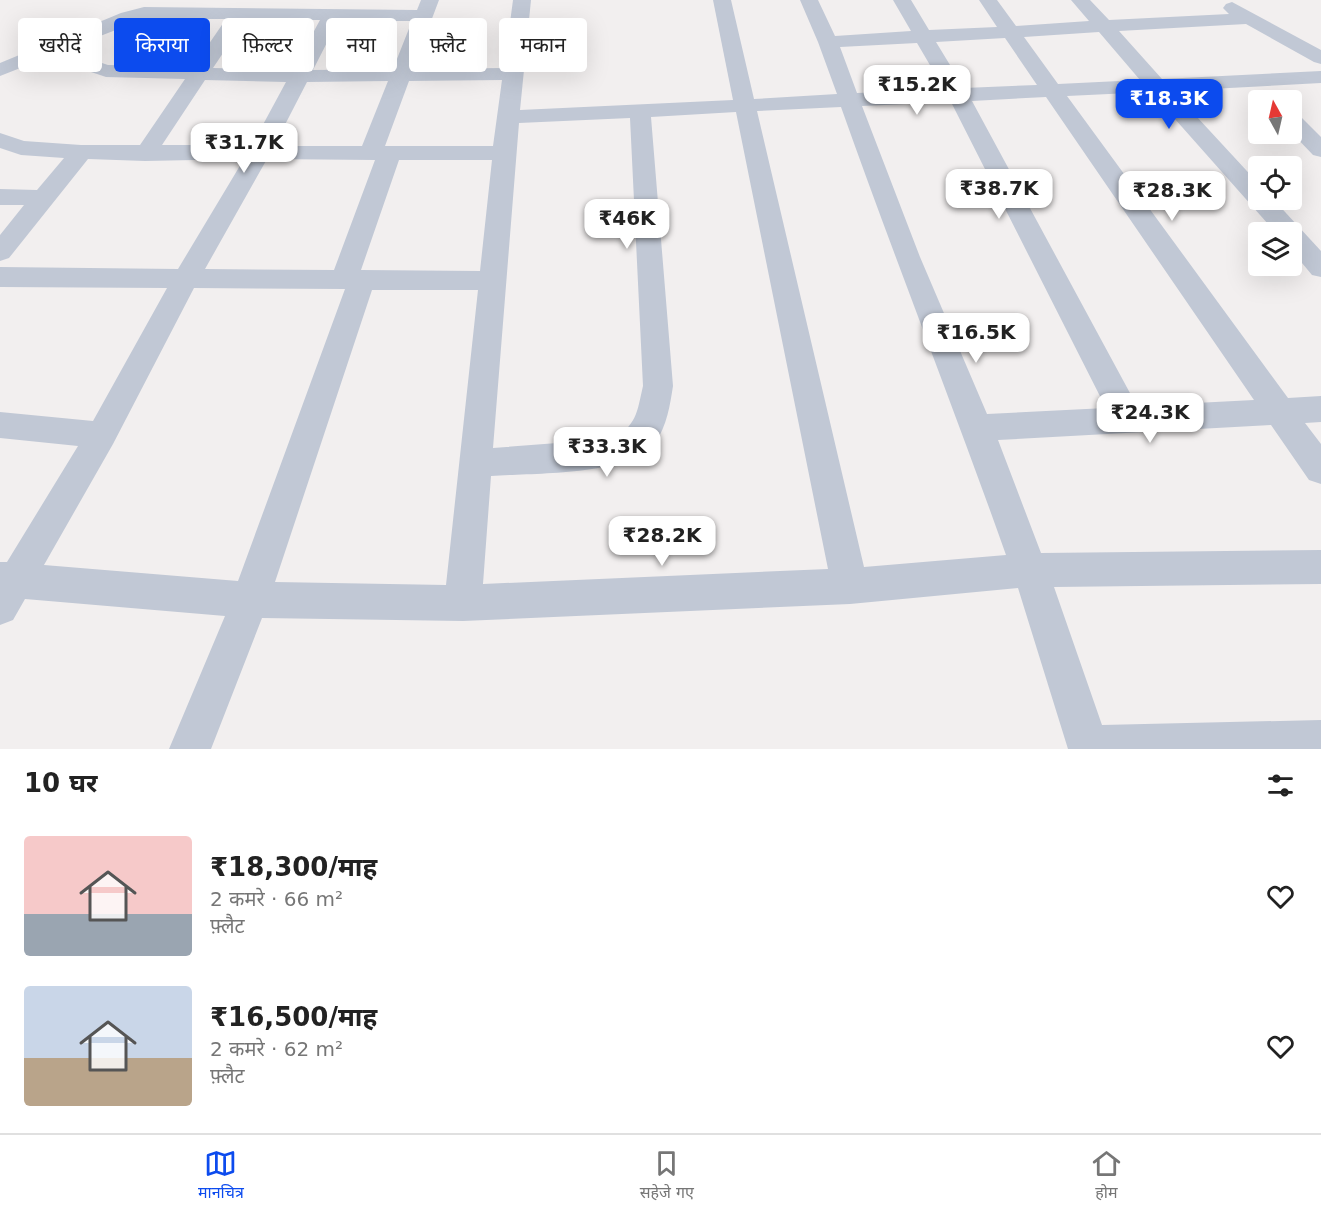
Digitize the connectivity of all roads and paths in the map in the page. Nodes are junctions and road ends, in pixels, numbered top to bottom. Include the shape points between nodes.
1 (522, 0) edge
2 (722, 0) edge
3 (809, 0) edge
4 (902, 0) edge
5 (988, 0) edge
6 (1080, 0) edge
7 (1218, 0) edge
8 (426, 8) edge
9 (239, 14) junction
10 (332, 15) junction
11 (1250, 18) junction
12 (1102, 27) junction
13 (102, 28) edge
14 (1010, 30) junction
15 (923, 35) junction
16 (828, 42) junction
17 (1321, 58) edge
18 (18, 62) edge
19 (0, 70) edge
20 (102, 70) edge
21 (514, 74) junction
22 (198, 75) junction
23 (402, 75) junction
24 (299, 76) junction
25 (1321, 77) edge
26 (1252, 81) junction
27 (1158, 87) junction
28 (1261, 90) edge
29 (1052, 91) junction
30 (958, 95) junction
31 (849, 100) junction
32 (744, 106) junction
33 (640, 110) junction
34 (510, 117) junction
35 (1302, 131) edge
36 (0, 140) edge
37 (1321, 150) edge
38 (81, 152) junction
39 (259, 153) junction
40 (504, 153) junction
41 (145, 154) junction
42 (380, 154) junction
43 (0, 197) edge
44 (46, 198) junction
45 (1279, 222) edge
46 (1302, 247) edge
47 (0, 252) edge
48 (1321, 268) edge
49 (0, 277) edge
50 (186, 278) junction
51 (353, 280) junction
52 (494, 281) junction
53 (1321, 409) edge
54 (1280, 411) junction
55 (1129, 421) junction
56 (0, 425) edge
57 (977, 428) junction
58 (102, 435) junction
59 (477, 463) junction
60 (1321, 470) edge
61 (1321, 567) edge
62 (1029, 570) junction
63 (850, 586) junction
64 (5, 589) edge
65 (250, 600) junction
66 (463, 603) junction
67 (1315, 744) edge
68 (1089, 748) edge
69 (190, 749) edge

1 - 21 street
2 - 32 street
3 - 16 street
4 - 15 street
5 - 14 street
6 - 12 street
7 - 11 street
8 - 10 street
8 - 23 street
9 - 10 street
9 - 13 street via 144,13
9 - 22 street
10 - 24 street
11 - 12 street
11 - 17 street
12 - 14 street
12 - 27 street
14 - 15 street
14 - 29 street
15 - 16 street
15 - 30 street
16 - 31 street
18 - 19 street
20 - 22 street
21 - 23 street
21 - 34 street
22 - 24 street
22 - 41 street
23 - 24 street
23 - 42 street
24 - 39 street
25 - 26 street
26 - 27 street
26 - 28 street
27 - 29 street
27 - 45 street
29 - 30 street
29 - 54 street
30 - 31 street
30 - 55 street
31 - 32 street
31 - 57 street via 907,257
32 - 33 street
32 - 63 street
33 - 34 street
33 - 59 street via 658,386 649,428 633,445 612,453
34 - 40 street
35 - 37 street
36 - 38 street via 21,148
38 - 41 street
38 - 44 street
39 - 41 street
39 - 42 street
39 - 50 street
40 - 42 street
40 - 52 street
42 - 51 street
43 - 44 street
44 - 47 street
46 - 48 street
49 - 50 street
50 - 51 street
50 - 58 street
51 - 52 street
51 - 65 street
52 - 59 street
53 - 54 street
54 - 55 street
54 - 60 street
55 - 57 street
56 - 58 street
57 - 62 street
58 - 64 street
59 - 66 street
61 - 62 street
62 - 63 street
62 - 68 street
63 - 66 street
64 - 65 street
65 - 66 street
65 - 69 street
67 - 68 street

